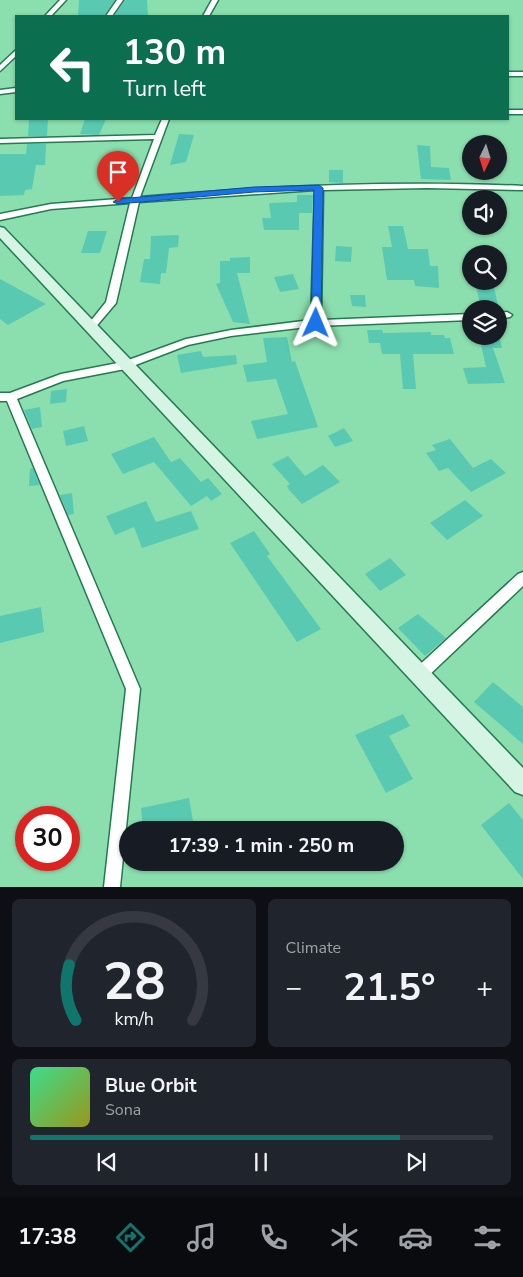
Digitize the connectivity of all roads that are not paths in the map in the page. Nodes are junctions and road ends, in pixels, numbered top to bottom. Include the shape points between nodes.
1 (63, 0) edge
2 (120, 0) edge
3 (215, 0) edge
4 (49, 15) edge
5 (110, 15) edge
6 (207, 15) edge
7 (15, 53) edge
8 (0, 69) edge
9 (509, 74) edge
10 (523, 74) edge
11 (15, 90) edge
12 (0, 92) edge
13 (509, 112) edge
14 (523, 112) edge
15 (165, 120) edge
16 (159, 137) junction
17 (0, 141) edge
18 (319, 188) junction
19 (523, 188) edge
20 (135, 200) junction
21 (0, 217) edge
22 (0, 231) edge
23 (462, 317) edge
24 (316, 323) junction
25 (91, 328) junction
26 (126, 365) junction
27 (6, 397) edge
28 (523, 578) edge
29 (419, 676) junction
30 (523, 784) edge
31 (112, 887) edge

1 - 4 street
2 - 5 street
3 - 6 street
7 - 8 street
9 - 10 street
11 - 12 street
13 - 14 street
15 - 16 street
16 - 17 street
16 - 20 street
18 - 19 street via 474,185
18 - 20 street
18 - 24 street
20 - 21 street via 48,207
20 - 25 street via 112,303
22 - 25 main road
23 - 24 street
24 - 26 street via 186,342
25 - 26 main road
26 - 27 street via 61,378
26 - 29 main road
27 - 31 street via 133,689
28 - 29 street
29 - 30 main road

